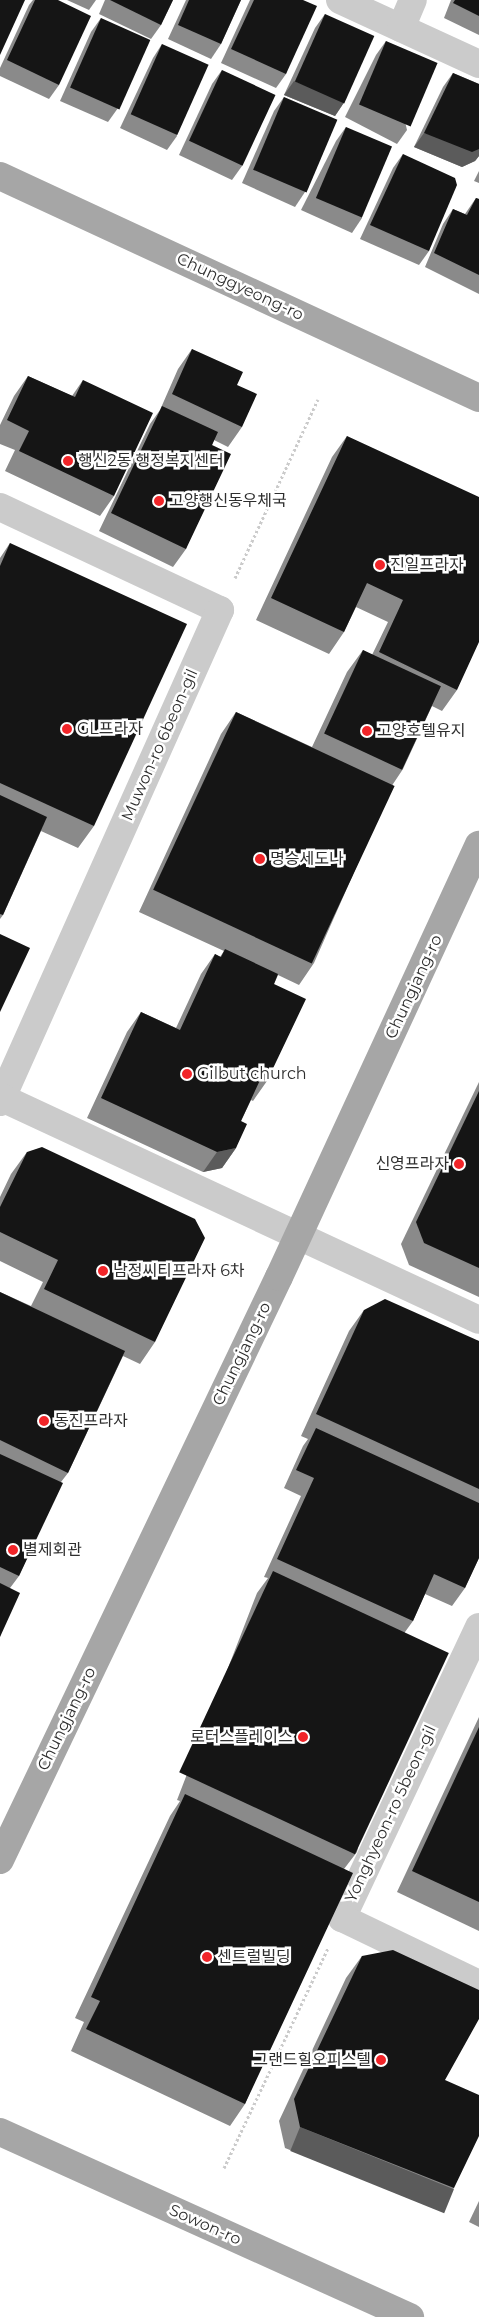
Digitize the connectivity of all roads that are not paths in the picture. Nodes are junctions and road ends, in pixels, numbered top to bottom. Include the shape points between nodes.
1 (340, 0) edge
2 (413, 0) edge
3 (401, 28) junction
4 (479, 64) edge
5 (0, 176) edge
6 (479, 398) edge
7 (0, 507) edge
8 (479, 845) edge
9 (1, 1099) edge
10 (298, 1236) junction
11 (479, 1320) edge
12 (479, 1627) edge
13 (0, 1860) edge
14 (479, 1984) edge
15 (0, 2132) edge
16 (410, 2317) edge

1 - 3 street
2 - 3 street
3 - 4 street
5 - 6 main road, Chunggyeong-ro
7 - 9 street, Muwon-ro 6beon-gil via 220,610
8 - 10 main road, Chungjang-ro
9 - 10 street
10 - 11 street
10 - 13 main road, Chungjang-ro
12 - 14 street, Yonghyeon-ro 5beon-gil via 342,1918
15 - 16 main road, Sowon-ro

